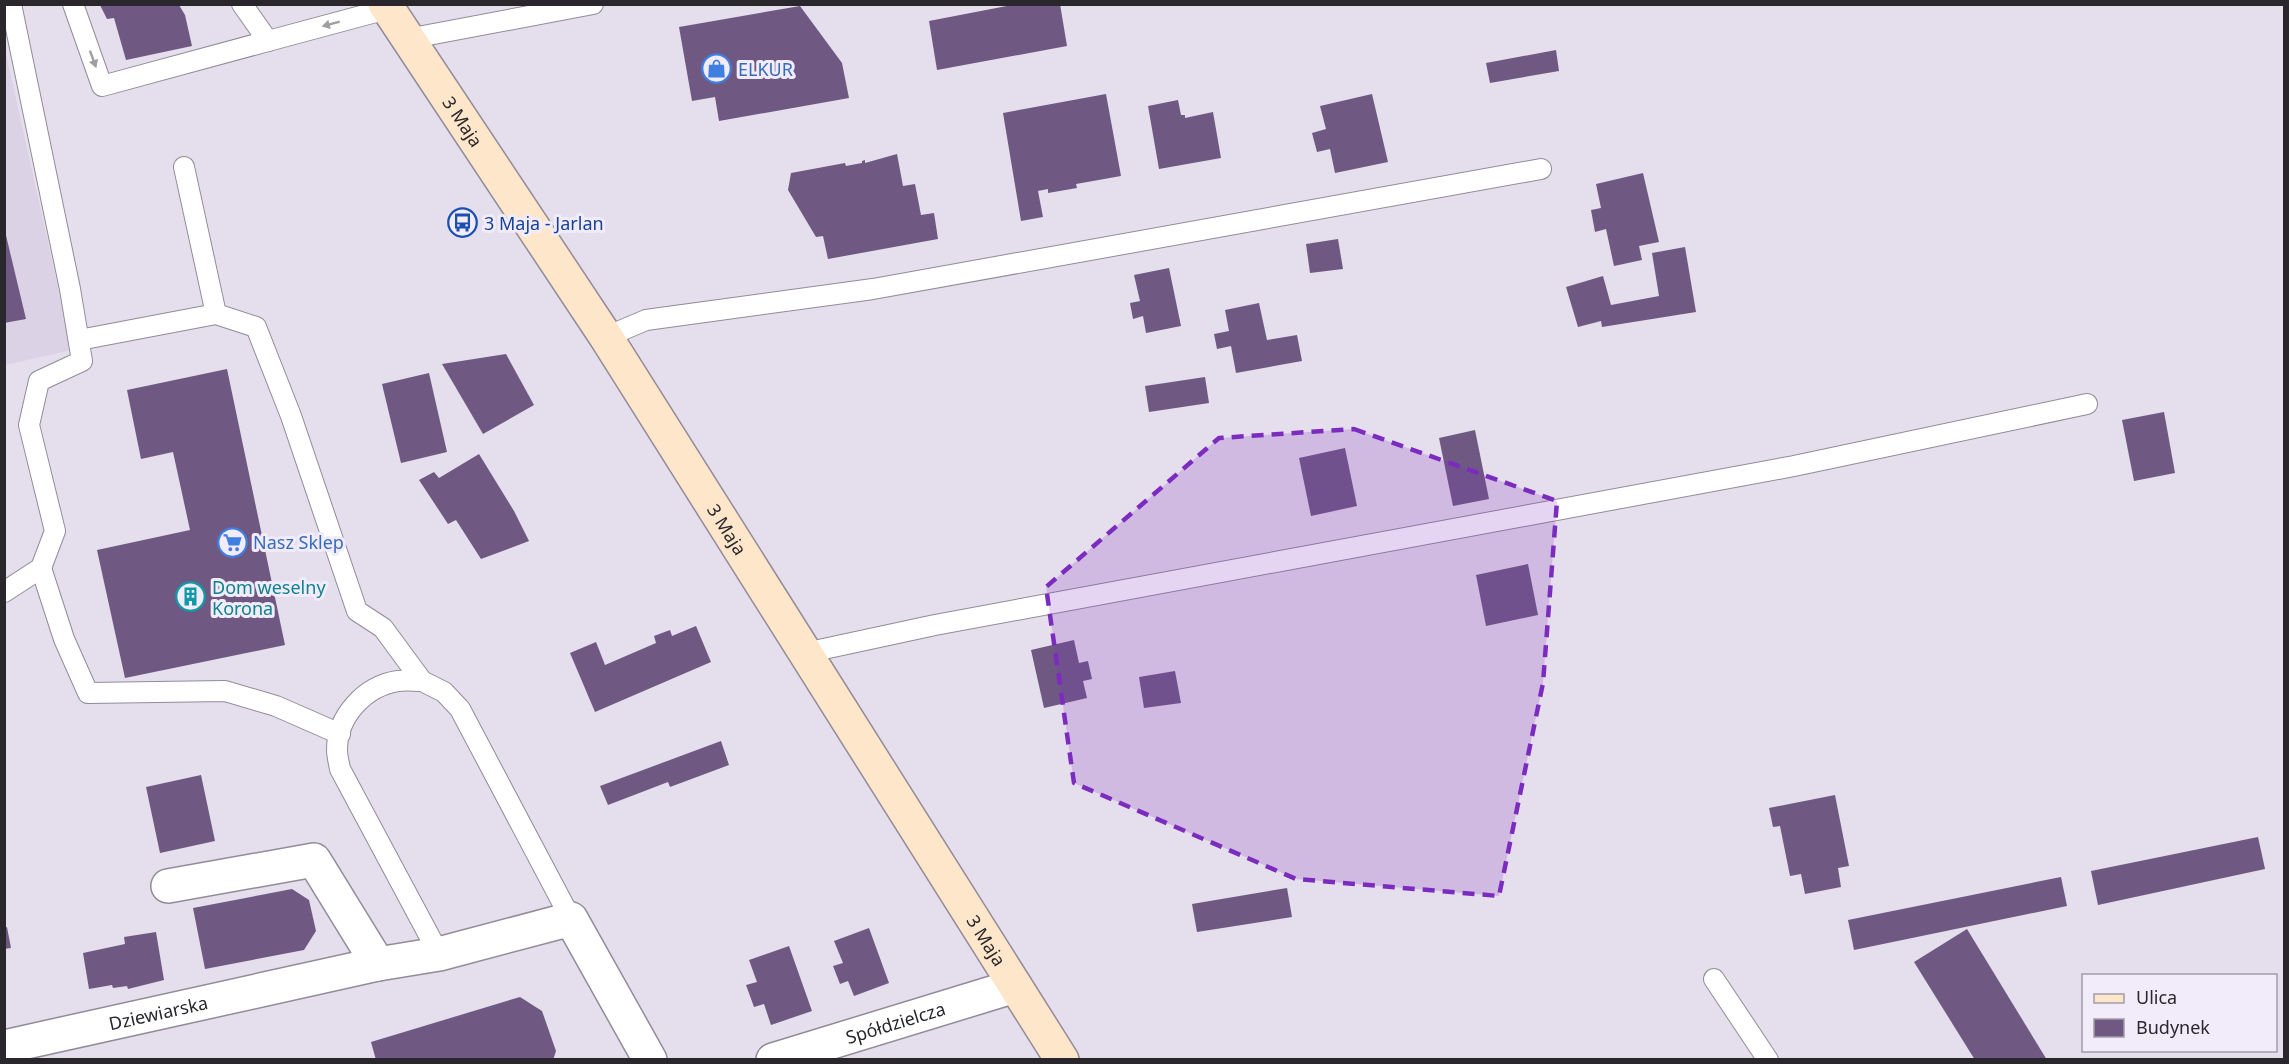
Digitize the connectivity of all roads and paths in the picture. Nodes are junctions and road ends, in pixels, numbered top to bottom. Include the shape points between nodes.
1 (10, 4) edge
2 (73, 4) edge
3 (242, 4) edge
4 (593, 4) edge
5 (386, 7) edge
6 (407, 39) junction
7 (268, 41) junction
8 (184, 167) dead end
9 (1541, 169) dead end
10 (216, 314) junction
11 (606, 337) junction
12 (79, 340) junction
13 (2087, 404) dead end
14 (41, 568) junction
15 (4, 592) edge
16 (805, 653) junction
17 (422, 681) junction
18 (340, 734) junction
19 (168, 886) dead end
20 (571, 919) junction
21 (439, 954) junction
22 (378, 964) junction
23 (1714, 980) dead end
24 (1015, 986) junction
25 (4, 1047) edge
26 (650, 1059) edge
27 (773, 1059) edge
28 (1062, 1059) edge
29 (1768, 1059) edge

1 - 12 lane
2 -> 7 lane via 102,86
3 - 7 lane
4 - 6 lane
5 - 6 street, 3 Maja
5 -> 7 lane
6 - 11 street, 3 Maja
8 - 10 lane
9 - 11 lane via 873,290 646,320
10 - 12 lane
10 - 17 lane via 256,327 291,416 357,611 383,628
11 - 16 street, 3 Maja
12 - 14 lane via 82,362 39,381 29,425 55,531
13 - 16 lane via 1794,466 947,623
14 - 15 lane
14 - 18 lane via 64,639 88,693 225,691 276,706
16 - 24 street, 3 Maja
17 - 18 lane via 399,681 377,687 358,701
17 - 20 lane via 444,692 460,709
18 - 21 lane via 340,769
19 - 22 street via 314,860
20 - 21 street, Dziewiarska
20 - 26 street
21 - 22 street, Dziewiarska
22 - 25 street, Dziewiarska
23 - 29 lane
24 - 27 street, Spółdzielcza
24 - 28 street, 3 Maja

